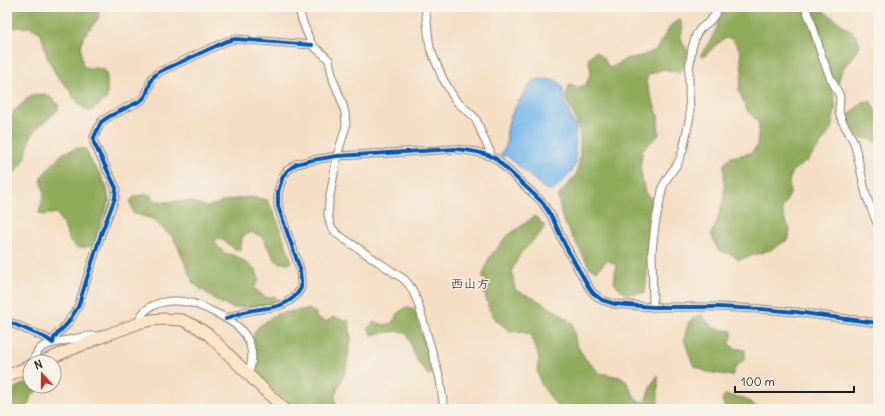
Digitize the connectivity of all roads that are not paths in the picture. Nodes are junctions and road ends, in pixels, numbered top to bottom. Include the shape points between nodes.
1 (298, 7) edge
2 (425, 7) edge
3 (716, 7) edge
4 (805, 7) edge
5 (312, 45) junction
6 (337, 156) junction
7 (495, 159) junction
8 (878, 226) edge
9 (653, 307) junction
10 (226, 319) junction
11 (7, 321) edge
12 (878, 322) edge
13 (139, 323) junction
14 (104, 336) junction
15 (53, 343) junction
16 (36, 354) edge
17 (60, 354) edge
18 (22, 369) edge
19 (248, 373) junction
20 (7, 376) edge
21 (285, 409) edge
22 (444, 409) edge

1 - 5 street
2 - 7 street via 430,48 442,79 456,101 476,120
3 - 9 street via 716,13 696,35 692,48 688,90 690,116 683,150 663,186 652,251
4 - 8 street via 822,58 840,97 842,121 858,154 866,195
5 - 6 street via 329,60 332,79 345,113 346,126
5 - 15 street via 235,39 227,41 159,72 152,78 142,100 101,122 94,136 94,143 116,188 116,198 101,234 78,308 54,338
6 - 7 street via 455,149 470,150
6 - 10 street via 296,164 283,176 278,192 278,206 300,269 301,280 297,294 288,302 273,308 250,310
6 - 22 street via 328,202 328,215 332,227 337,234 405,280 412,289 440,378
7 - 9 street via 542,202 593,293 602,300 615,304
9 - 12 street via 760,309
10 - 13 street via 203,307 169,300 145,310 139,318
10 - 19 street via 242,329 248,339 252,360
11 - 15 street
13 - 14 main road
13 - 19 main road via 164,319 182,320 208,335
14 - 15 street via 88,336
14 - 17 main road
15 - 16 street via 42,347
18 - 20 main road
19 - 21 main road

